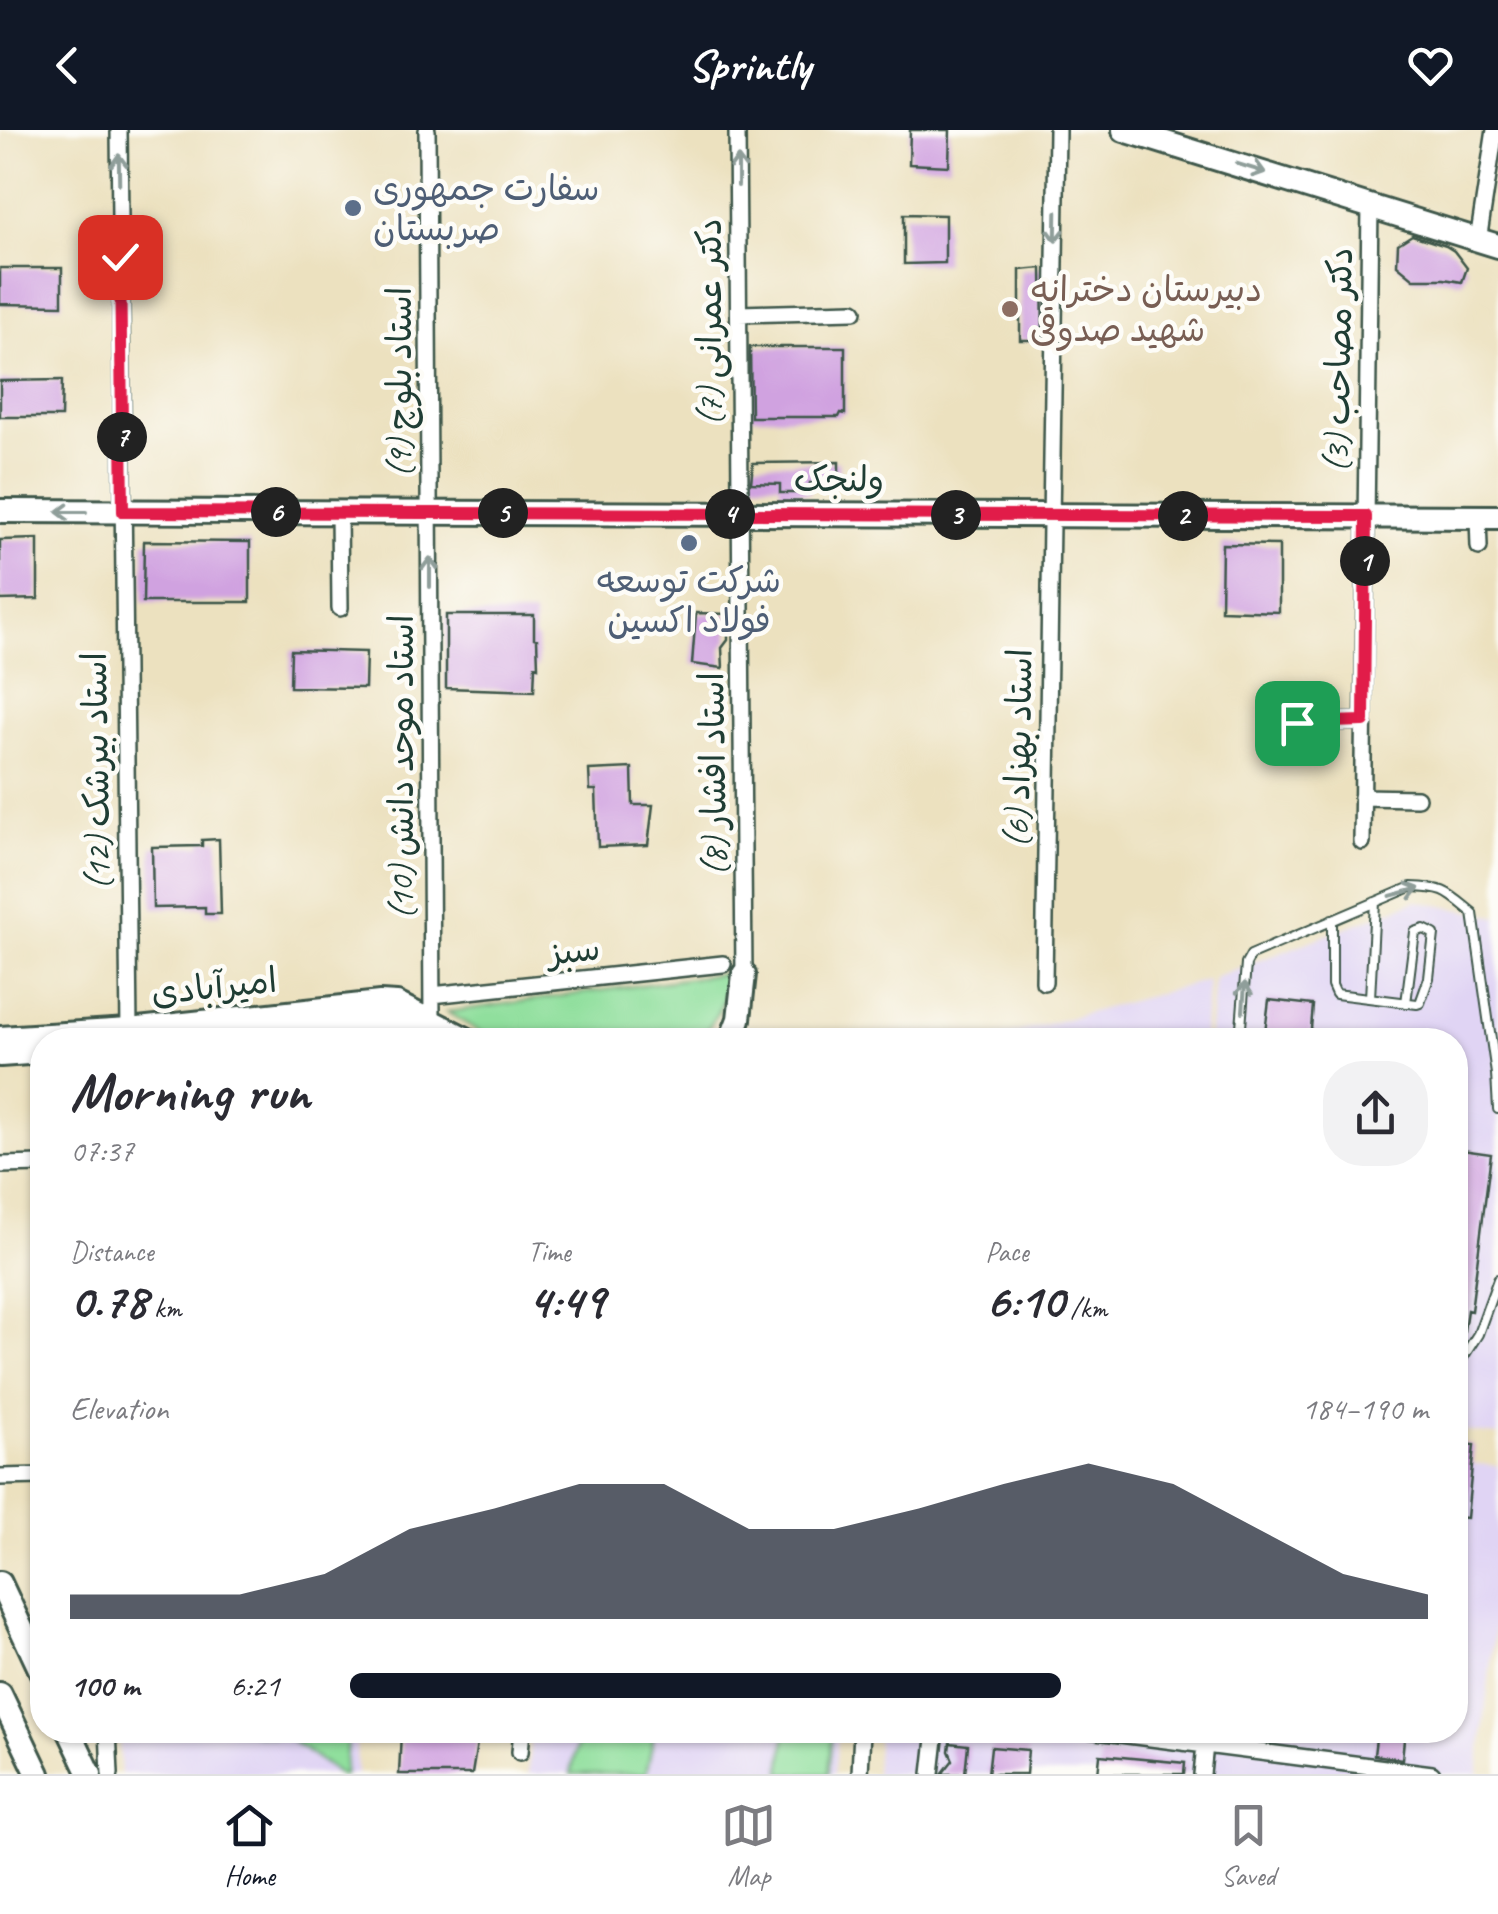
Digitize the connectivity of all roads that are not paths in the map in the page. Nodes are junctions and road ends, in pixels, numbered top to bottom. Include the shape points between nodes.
1 (119, 130) edge
2 (428, 130) edge
3 (737, 130) edge
4 (1058, 130) edge
5 (1124, 130) edge
6 (1494, 130) edge
7 (1190, 139) edge
8 (1370, 205) junction
9 (1488, 244) edge
10 (854, 311) dead end
11 (739, 314) junction
12 (0, 512) edge
13 (123, 512) junction
14 (339, 513) junction
15 (430, 513) junction
16 (740, 514) junction
17 (1051, 515) junction
18 (1366, 516) junction
19 (1488, 516) edge
20 (1479, 547) dead end
21 (340, 608) dead end
22 (1364, 721) junction
23 (1297, 723) dead end
24 (1362, 798) junction
25 (1417, 798) dead end
26 (1362, 842) dead end
27 (1375, 902) junction
28 (1332, 920) junction
29 (734, 969) junction
30 (1044, 982) dead end
31 (432, 996) junction
32 (1370, 998) junction
33 (1406, 1002) junction
34 (432, 1020) junction
35 (380, 1021) edge
36 (129, 1028) edge
37 (254, 1028) edge
38 (309, 1028) edge
39 (446, 1028) edge
40 (736, 1028) edge
41 (1241, 1028) edge
42 (30, 1037) edge
43 (0, 1038) edge
44 (30, 1053) edge
45 (0, 1055) edge
46 (1498, 1109) edge
47 (30, 1164) edge
48 (0, 1165) edge
49 (1498, 1278) edge
50 (1468, 1350) edge
51 (30, 1476) edge
52 (0, 1477) edge
53 (0, 1583) edge
54 (30, 1648) edge
55 (0, 1694) edge
56 (75, 1743) edge
57 (109, 1743) edge
58 (521, 1743) edge
59 (861, 1743) edge
60 (935, 1743) edge
61 (1189, 1743) edge
62 (1205, 1745) junction
63 (520, 1752) dead end
64 (38, 1774) edge
65 (90, 1774) edge
66 (110, 1774) edge
67 (860, 1774) edge
68 (931, 1774) edge
69 (1202, 1774) edge
70 (1432, 1774) edge

13 -> 1 street, استاد بیرشک (12)
2 - 15 street, استاد بلوچ (9)
11 -> 3 street, دکتر عمرانی (7)
4 -> 17 street, استاد بهزاد (6)
5 - 7 main road
6 - 9 street
7 -> 8 main road
8 - 9 main road
8 - 18 street, دکتر مصاحب (3)
10 - 11 street
11 - 16 street, دکتر عمرانی (7)
13 -> 12 main road, ولنجک
13 - 14 main road, ولنجک
13 - 36 street, استاد بیرشک (12)
14 - 15 main road, ولنجک
14 - 21 street
15 - 16 main road, ولنجک
31 -> 15 street, استاد موحد دانش (10)
16 - 17 main road, ولنجک
16 - 29 street, استاد افشار (8)
17 - 18 main road, ولنجک
17 - 30 street, استاد بهزاد (6)
18 - 19 main road, ولنجک
18 - 22 street, دکتر مصاحب (3)
19 - 20 street
22 - 23 street
22 - 24 street, دکتر مصاحب (3)
24 - 25 street
24 - 26 street, دکتر مصاحب (3)
27 - 28 lane
27 - 32 lane
27 -> 46 lane via 1411,888 1439,888 1473,913
28 - 32 lane via 1334,990
41 -> 28 lane via 1251,955
29 - 31 street, سبز
29 - 40 main road
31 - 34 street, استاد موحد دانش (10)
32 - 33 lane
33 - 33 lane via 1422,1000 1430,930 1415,932
34 - 35 main road, امیرآبادی
34 - 39 main road, امیرآبادی
35 - 37 main road, امیرآبادی
35 - 38 main road, امیرآبادی
42 - 43 main road, امیرآبادی
44 - 45 main road
47 - 48 street
49 - 50 lane
51 - 52 street
53 - 54 main road
55 - 64 main road
56 - 65 main road
57 - 66 street
58 - 63 street
59 - 67 street
60 - 68 street
61 - 62 street
62 - 69 street
62 - 70 street

